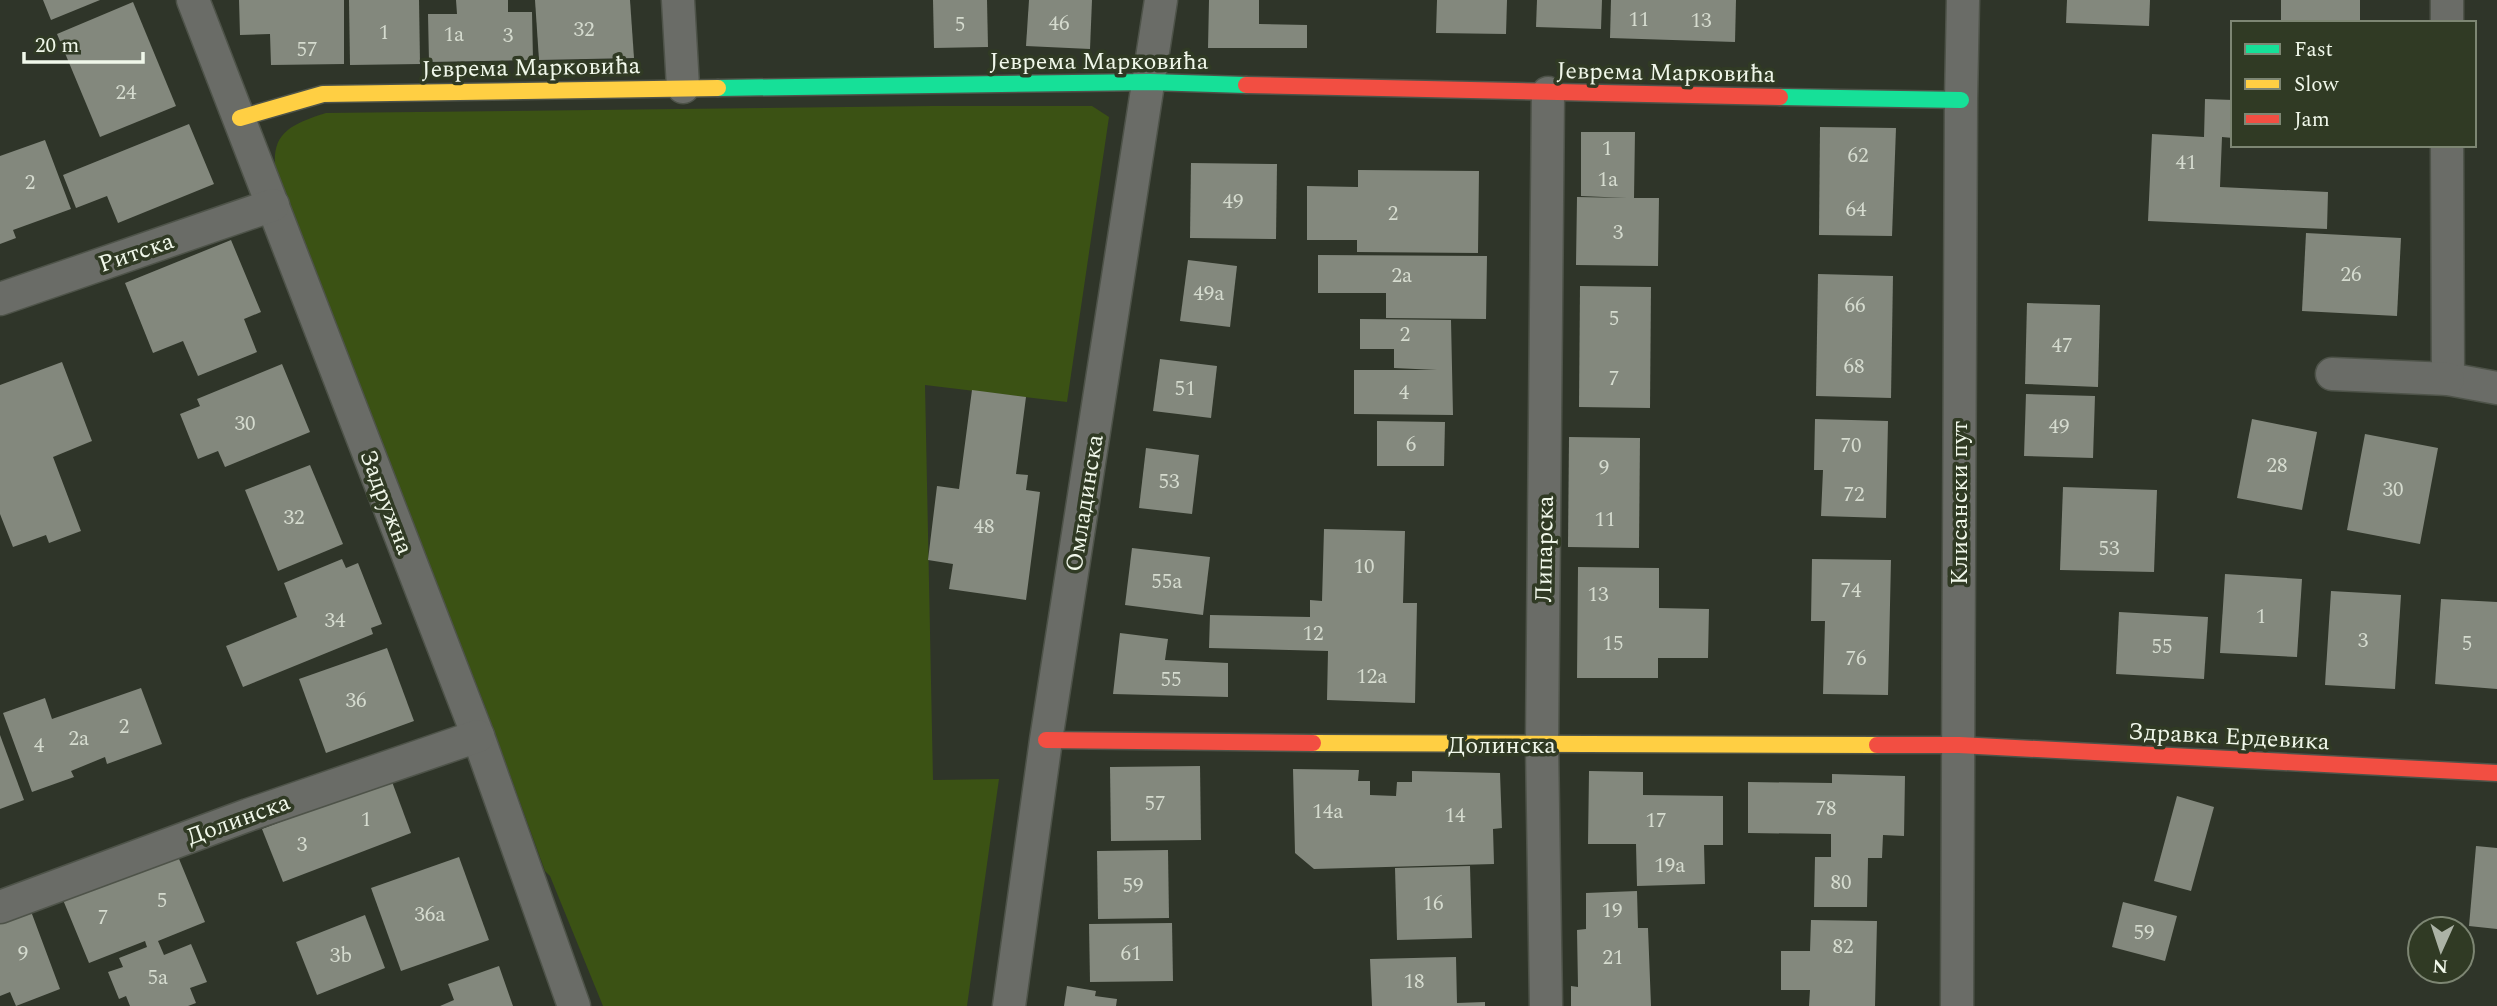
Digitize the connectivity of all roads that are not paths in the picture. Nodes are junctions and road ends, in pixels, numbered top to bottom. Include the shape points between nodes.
1 (193, 0) edge
2 (678, 0) edge
3 (1161, 0) edge
4 (1963, 0) edge
5 (2447, 0) edge
6 (2447, 21) edge
7 (1150, 82) junction
8 (682, 88) junction
9 (1548, 93) junction
10 (1961, 100) junction
11 (240, 118) junction
12 (2447, 147) edge
13 (273, 205) junction
14 (0, 299) edge
15 (2332, 374) dead end
16 (2448, 379) junction
17 (2497, 387) edge
18 (478, 736) junction
19 (1046, 740) junction
20 (1542, 745) junction
21 (1959, 745) junction
22 (2497, 773) edge
23 (0, 907) edge
24 (574, 1006) edge
25 (1009, 1006) edge
26 (1546, 1006) edge
27 (1957, 1006) edge

1 - 11 street, Задружна
2 - 8 street
3 - 7 street, Омладинска
4 - 10 street, Клисански пут
5 - 6 street
7 - 8 street, Јеврема Марковића
7 - 9 street, Јеврема Марковића
7 - 19 street, Омладинска
8 - 11 street, Јеврема Марковића via 323,94
9 - 10 street, Јеврема Марковића
9 - 20 street, Липарска
10 - 21 street, Клисански пут
11 - 13 street, Задружна
12 - 16 street
13 - 14 street, Ритска
13 - 18 street, Задружна
15 - 16 street
16 - 17 street
18 - 23 street, Долинска
18 - 24 street, Задружна
19 - 20 street, Долинска
19 - 25 street, Омладинска
20 - 21 street, Долинска
20 - 26 street, Липарска
21 - 22 street, Здравка Ердевика
21 - 27 street, Клисански пут

